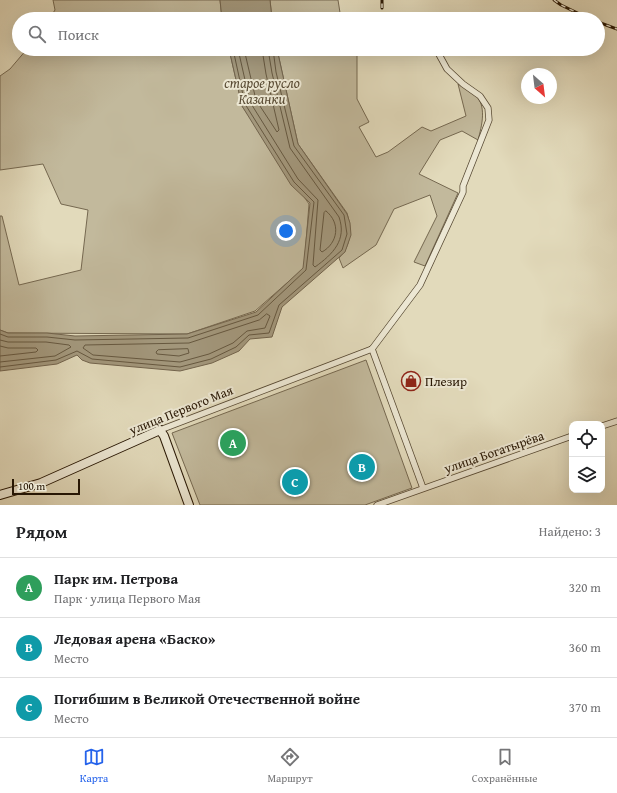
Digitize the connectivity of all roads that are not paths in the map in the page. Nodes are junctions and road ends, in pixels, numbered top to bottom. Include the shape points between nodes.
1 (440, 56) edge
2 (372, 348) junction
3 (617, 421) edge
4 (605, 425) edge
5 (160, 430) junction
6 (569, 437) edge
7 (423, 488) junction
8 (0, 495) edge
9 (189, 505) edge
10 (377, 505) edge

1 - 2 street via 447,69 480,96 488,108 489,120 463,186 463,192 420,285
2 - 5 street, улица Первого Мая
2 - 7 street
3 - 4 street
5 - 8 street, улица Первого Мая via 41,483
5 - 9 street
6 - 7 street, улица Богатырёва
7 - 10 street, улица Богатырёва

